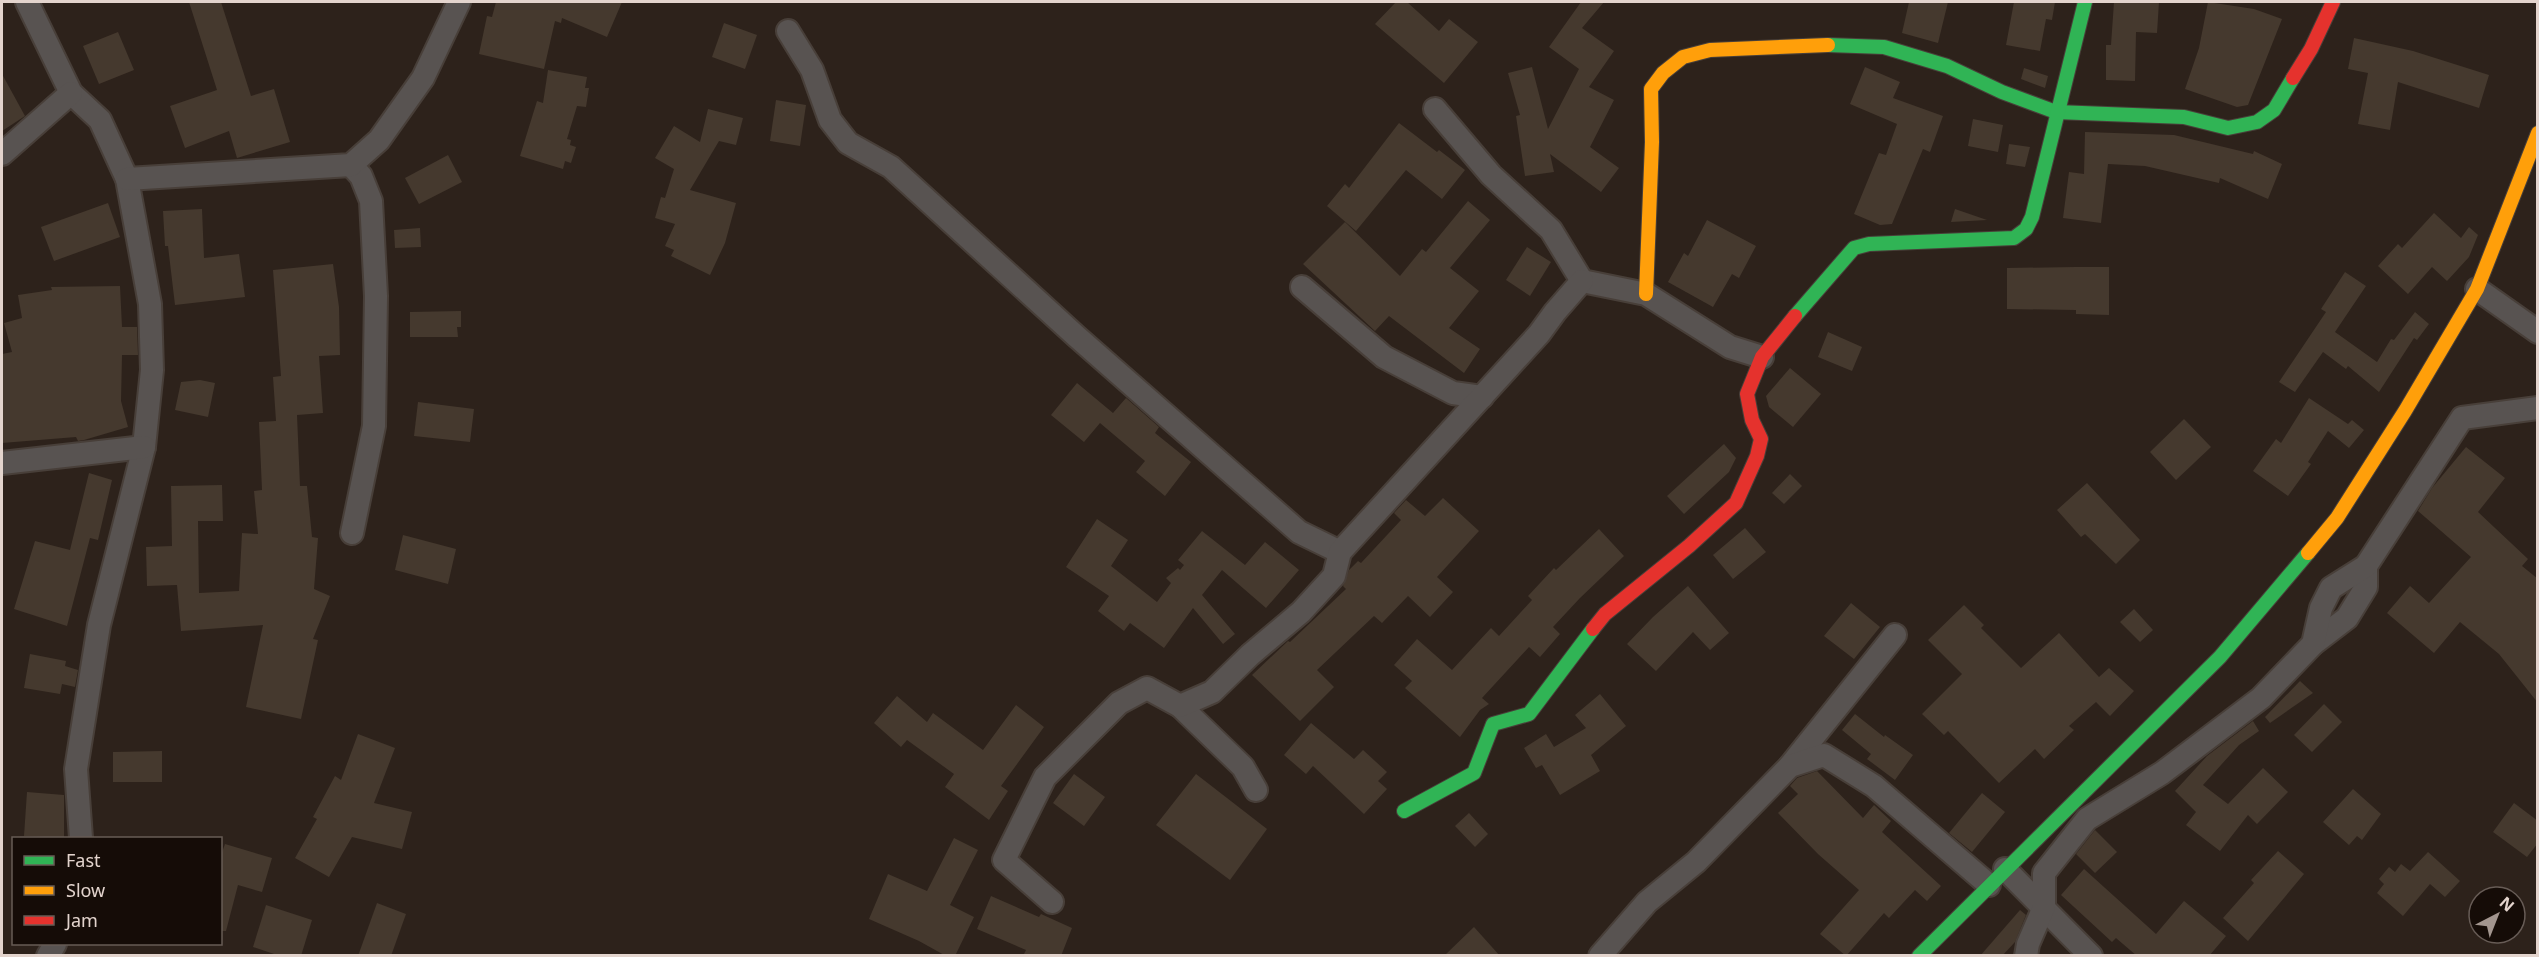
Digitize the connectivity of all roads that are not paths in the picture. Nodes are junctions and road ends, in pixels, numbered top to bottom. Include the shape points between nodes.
1 (27, 2) edge
2 (459, 2) edge
3 (2085, 2) edge
4 (2333, 2) edge
5 (788, 31) dead end
6 (71, 93) junction
7 (1435, 109) dead end
8 (2056, 112) junction
9 (2538, 133) edge
10 (2, 154) edge
11 (351, 165) junction
12 (127, 179) junction
13 (1582, 281) junction
14 (1302, 287) dead end
15 (2477, 290) junction
16 (1646, 294) junction
17 (2538, 332) edge
18 (1762, 357) junction
19 (1453, 393) junction
20 (1482, 397) junction
21 (2538, 408) edge
22 (1461, 420) junction
23 (144, 447) junction
24 (2, 463) edge
25 (352, 533) dead end
26 (1340, 552) junction
27 (1895, 635) dead end
28 (1180, 706) junction
29 (1790, 766) junction
30 (1256, 790) dead end
31 (2079, 795) junction
32 (1404, 811) dead end
33 (2087, 819) junction
34 (81, 837) edge
35 (1997, 877) junction
36 (1052, 902) dead end
37 (2044, 907) junction
38 (1931, 952) edge
39 (1600, 956) edge
40 (2026, 956) edge
41 (2091, 956) edge

1 - 6 street
2 - 11 street via 423,78 379,140
3 - 8 street
4 - 8 street via 2311,49 2274,110 2257,122 2228,128 2184,117
5 - 26 street via 812,70 830,120 848,143 891,167 1299,532
6 - 10 street
6 - 12 street via 100,120
7 - 13 street via 1491,175 1551,230
8 - 16 street via 1947,66 1884,47 1850,44 1710,50 1683,57 1651,89
8 - 18 street via 2026,229 2014,238 1869,244 1854,248
9 - 15 street
11 - 12 street
11 - 25 street via 361,176 371,201 376,296 374,426
12 - 23 street via 150,304 152,370
13 - 16 street
13 - 20 street
14 - 19 street via 1384,357
15 - 17 street
15 - 31 street via 2337,518 2220,657
16 - 18 street via 1730,347
18 - 32 street via 1747,394 1761,439 1736,503 1605,614 1529,714 1493,724 1474,773
19 - 20 street
19 - 22 street
20 - 22 street
21 - 33 street via 2462,418 2366,566 2366,587 2347,618 2313,644 2261,698 2162,774
22 - 26 street
23 - 24 street
23 - 34 street via 95,647 76,768
26 - 28 street via 1334,576 1301,612 1212,692
27 - 29 street
28 - 30 street via 1243,767
28 - 36 street via 1147,688 1119,703 1046,777 1004,860
29 - 35 street via 1824,755 1874,786
29 - 39 street via 1696,862 1647,902
31 - 33 street
31 - 35 street
33 - 37 street via 2044,873
35 - 37 street
35 - 38 street
37 - 40 street
37 - 41 street

